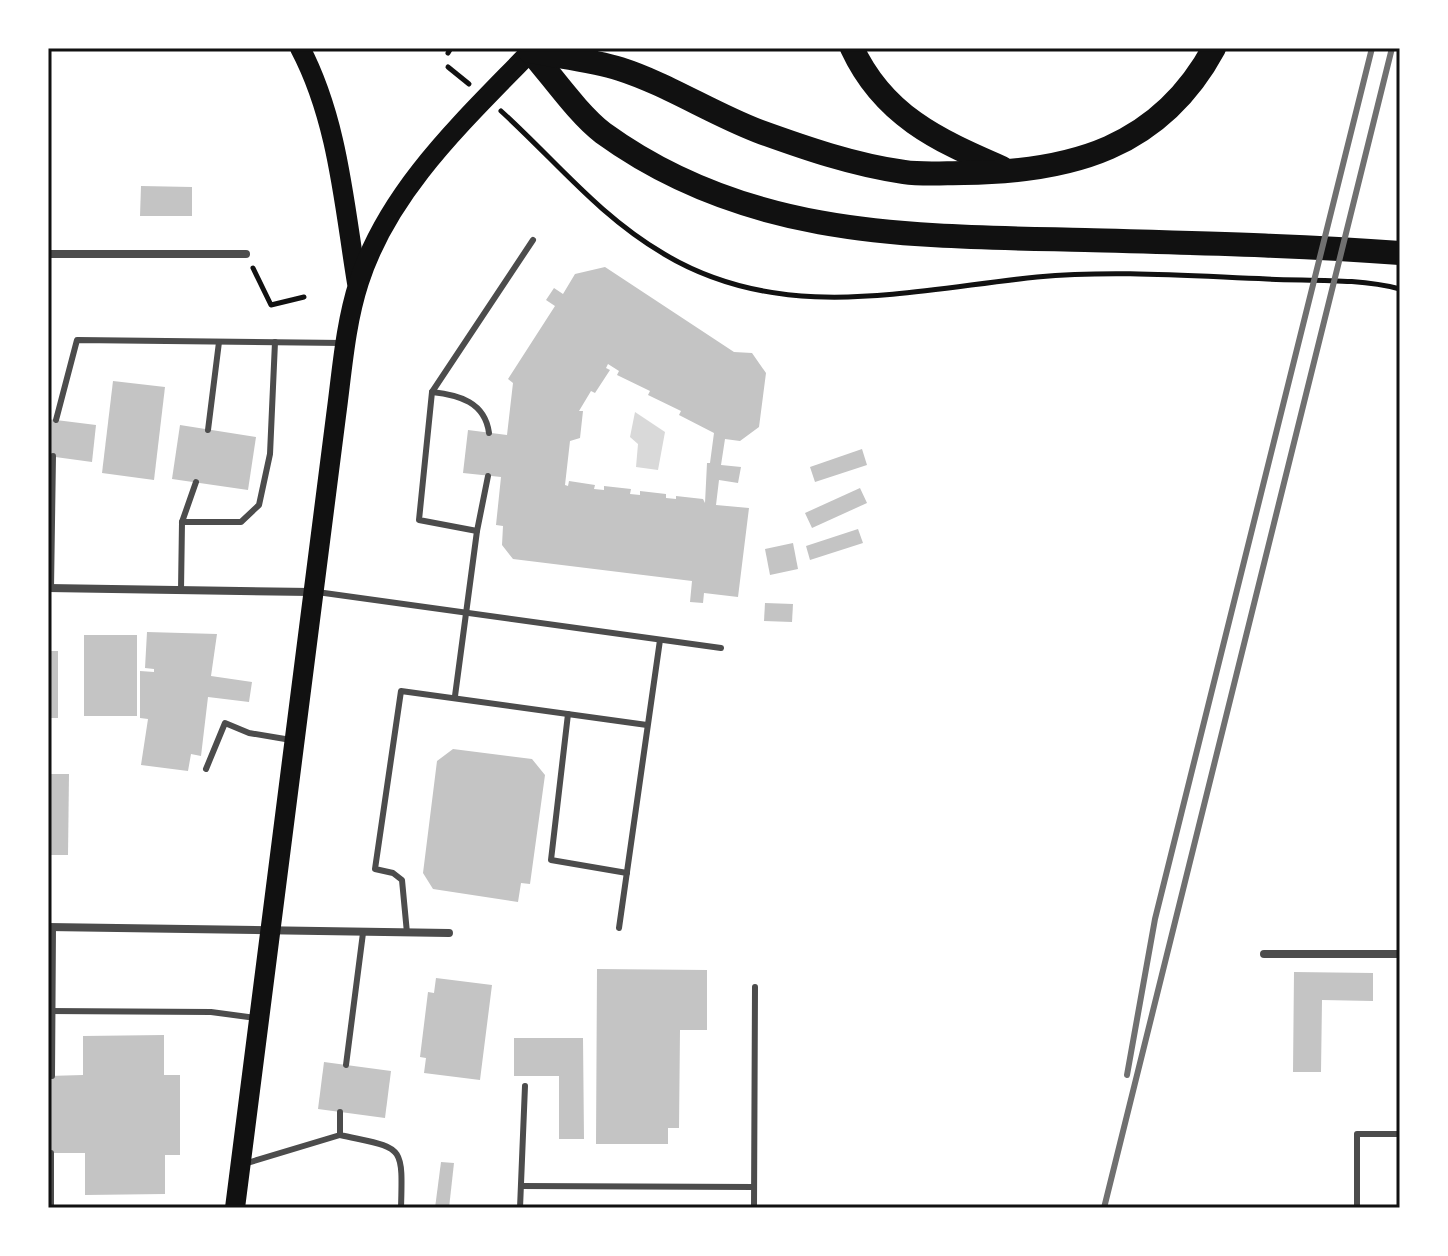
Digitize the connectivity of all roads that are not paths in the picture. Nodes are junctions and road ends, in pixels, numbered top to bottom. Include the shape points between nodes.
1 (300, 48) edge
2 (852, 48) edge
3 (1214, 48) edge
4 (530, 49) edge
5 (1011, 172) junction
6 (533, 240) dead end
7 (1400, 253) edge
8 (48, 254) edge
9 (246, 254) road end
10 (357, 287) junction
11 (219, 342) junction
12 (275, 342) junction
13 (346, 343) junction
14 (432, 392) junction
15 (56, 420) dead end
16 (208, 430) dead end
17 (489, 433) dead end
18 (53, 456) dead end
19 (488, 476) dead end
20 (196, 482) dead end
21 (182, 522) junction
22 (477, 531) junction
23 (50, 588) edge
24 (181, 590) junction
25 (314, 592) junction
26 (468, 613) junction
27 (660, 640) junction
28 (721, 648) dead end
29 (455, 696) junction
30 (568, 714) junction
31 (647, 725) junction
32 (295, 741) junction
33 (206, 769) dead end
34 (627, 873) junction
35 (51, 927) edge
36 (619, 928) dead end
37 (271, 930) junction
38 (363, 933) junction
39 (407, 933) junction
40 (449, 933) dead end
41 (1264, 954) dead end
42 (1400, 954) edge
43 (755, 987) dead end
44 (50, 1011) edge
45 (260, 1019) junction
46 (346, 1065) dead end
47 (52, 1076) dead end
48 (525, 1086) dead end
49 (340, 1112) dead end
50 (1400, 1134) edge
51 (340, 1135) junction
52 (51, 1153) dead end
53 (241, 1165) junction
54 (521, 1186) junction
55 (754, 1187) junction
56 (51, 1208) edge
57 (235, 1208) edge
58 (401, 1208) edge
59 (520, 1208) edge
60 (754, 1208) edge
61 (1357, 1208) edge

1 - 10 main road via 332,135
2 - 5 highway via 866,77 923,131
3 - 5 highway via 1198,78 1169,111 1138,134 1063,165
4 - 5 highway via 619,69 757,130 831,156 905,173
4 - 7 highway via 601,132 729,201 786,218 910,236 1293,245
4 - 10 main road via 406,190 376,240
6 - 14 lane
8 - 9 street
10 - 13 main road
11 - 12 lane
11 - 15 lane via 77,340
11 - 16 lane
12 - 13 lane
12 - 21 lane via 270,454 259,505 241,522
13 - 25 main road
14 - 17 lane via 472,402
14 - 22 lane via 419,520
18 - 23 lane
19 - 22 lane
20 - 21 lane
21 - 24 lane
22 - 26 lane
23 - 24 street
24 - 25 street
25 - 26 lane
25 - 32 main road
26 - 27 lane
26 - 29 lane
27 - 28 lane
27 - 31 lane
29 - 30 lane
29 - 39 lane via 401,691 375,869 402,880
30 - 31 lane
30 - 34 lane via 551,860
31 - 34 lane
32 - 33 lane via 225,723
32 - 37 main road
34 - 36 lane
35 - 37 street
35 - 44 lane
37 - 38 street
37 - 45 main road
38 - 39 street
38 - 46 lane
39 - 40 street
41 - 42 street
43 - 55 lane
44 - 45 lane via 211,1012
44 - 47 lane
45 - 53 main road
48 - 54 lane
49 - 51 lane
50 - 61 lane via 1357,1134
51 - 53 lane
51 - 58 lane via 390,1147 402,1162
52 - 56 lane
53 - 57 main road
54 - 55 lane
54 - 59 lane
55 - 60 lane

